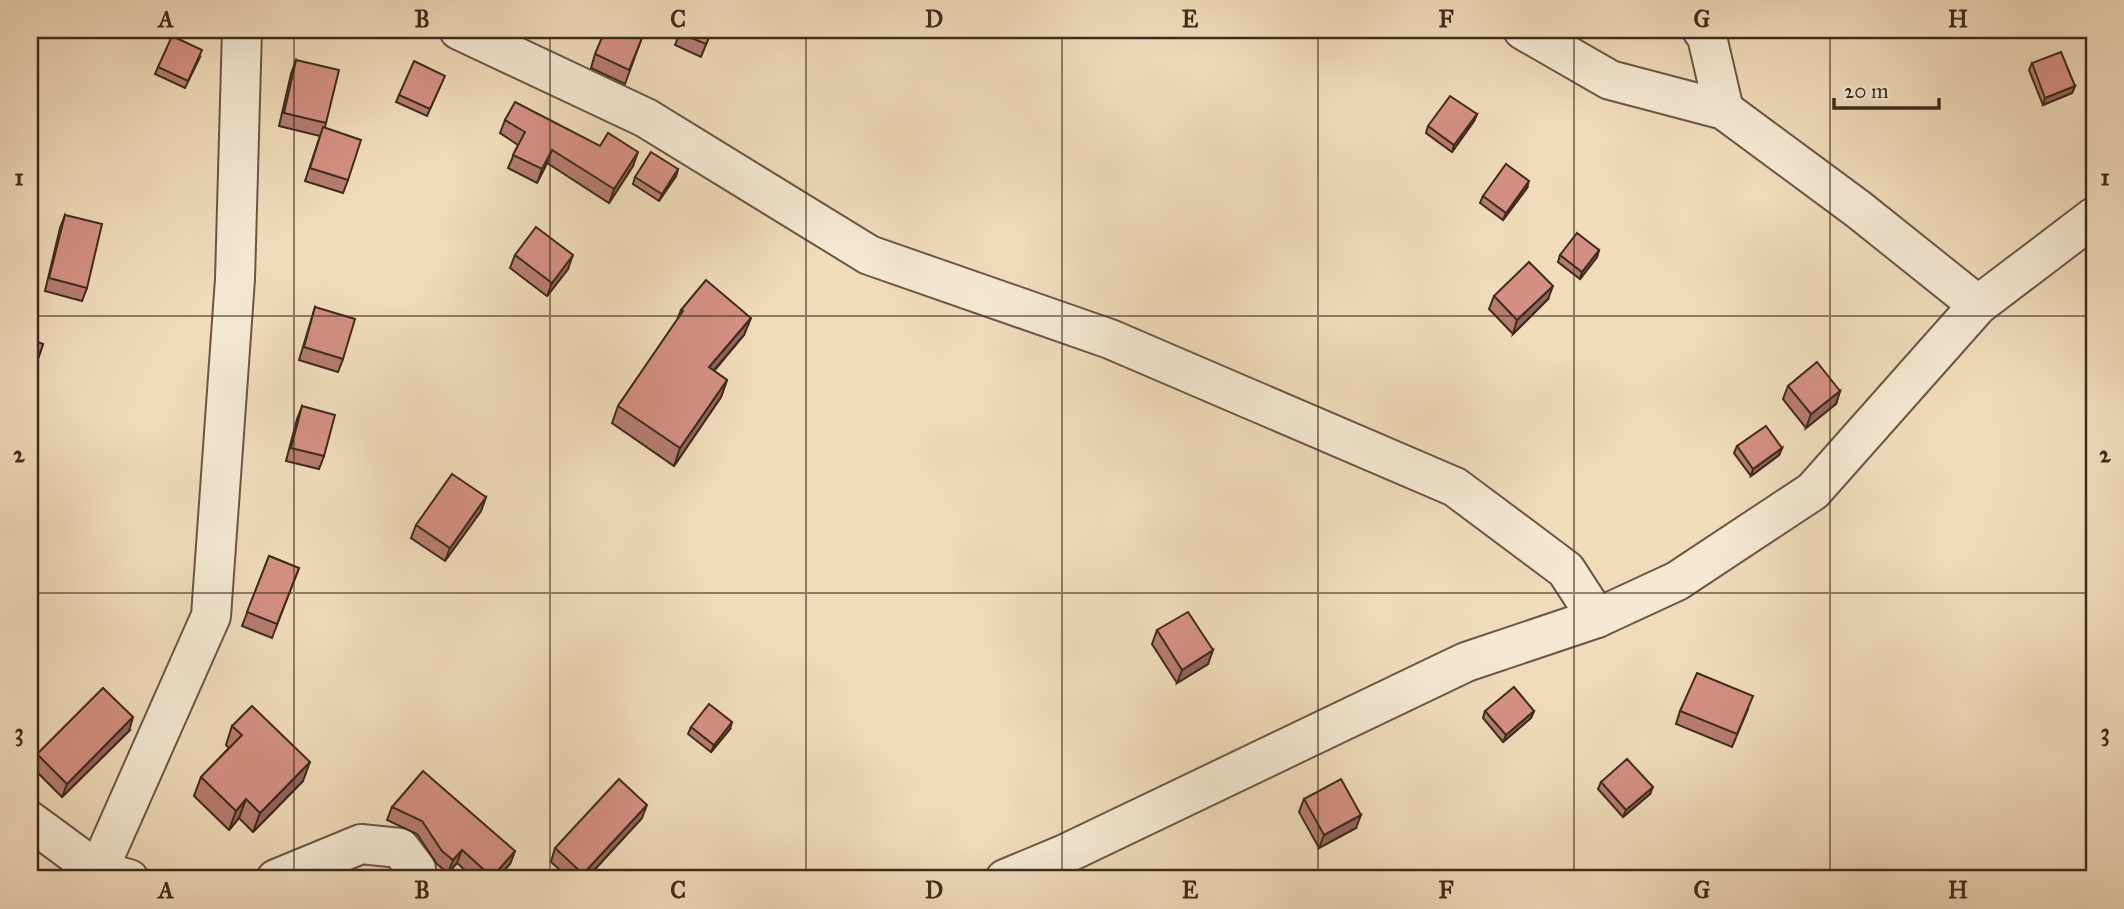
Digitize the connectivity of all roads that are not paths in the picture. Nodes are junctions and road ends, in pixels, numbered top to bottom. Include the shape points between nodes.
1 (242, 30) edge
2 (459, 30) edge
3 (1523, 30) edge
4 (1702, 30) edge
5 (1724, 110) junction
6 (2094, 217) edge
7 (1978, 305) junction
8 (1597, 618) junction
9 (30, 821) edge
10 (109, 877) edge
11 (276, 879) edge
12 (414, 879) edge
13 (1005, 879) edge

1 - 10 street via 235,279 211,616
2 - 8 street via 646,118 869,256 1110,339 1455,487 1566,570
3 - 5 street via 1610,80
4 - 5 street
5 - 7 street
6 - 7 street
7 - 8 street via 1813,491 1676,580
8 - 13 street via 1466,662
9 - 10 street
11 - 12 street via 361,845 400,848 416,869

